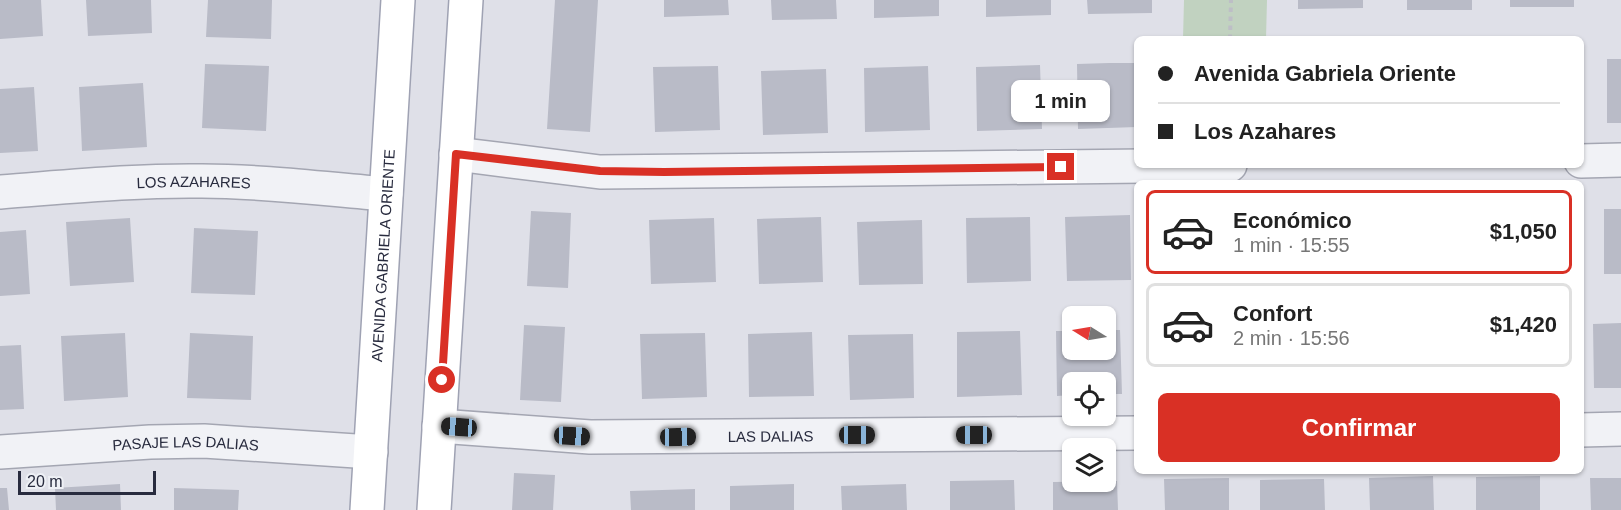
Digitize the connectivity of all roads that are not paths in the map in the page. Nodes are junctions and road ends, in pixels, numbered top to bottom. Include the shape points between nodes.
1 (398, 0) edge
2 (466, 0) edge
3 (456, 154) junction
4 (1584, 160) edge
5 (1621, 160) edge
6 (1134, 166) edge
7 (0, 192) edge
8 (386, 194) junction
9 (439, 426) junction
10 (1621, 429) edge
11 (1584, 430) edge
12 (1134, 433) edge
13 (0, 452) edge
14 (371, 452) junction
15 (367, 510) edge
16 (434, 510) edge

1 - 8 main road, AVENIDA GABRIELA ORIENTE
2 - 3 main road
3 - 6 street via 600,171
3 - 9 main road
4 - 5 street
7 - 8 street, LOS AZAHARES via 202,181
8 - 14 main road, AVENIDA GABRIELA ORIENTE
9 - 12 street, LAS DALIAS via 601,437
9 - 16 main road
10 - 11 street
13 - 14 street, PASAJE LAS DALIAS via 204,441
14 - 15 main road, AVENIDA GABRIELA ORIENTE

